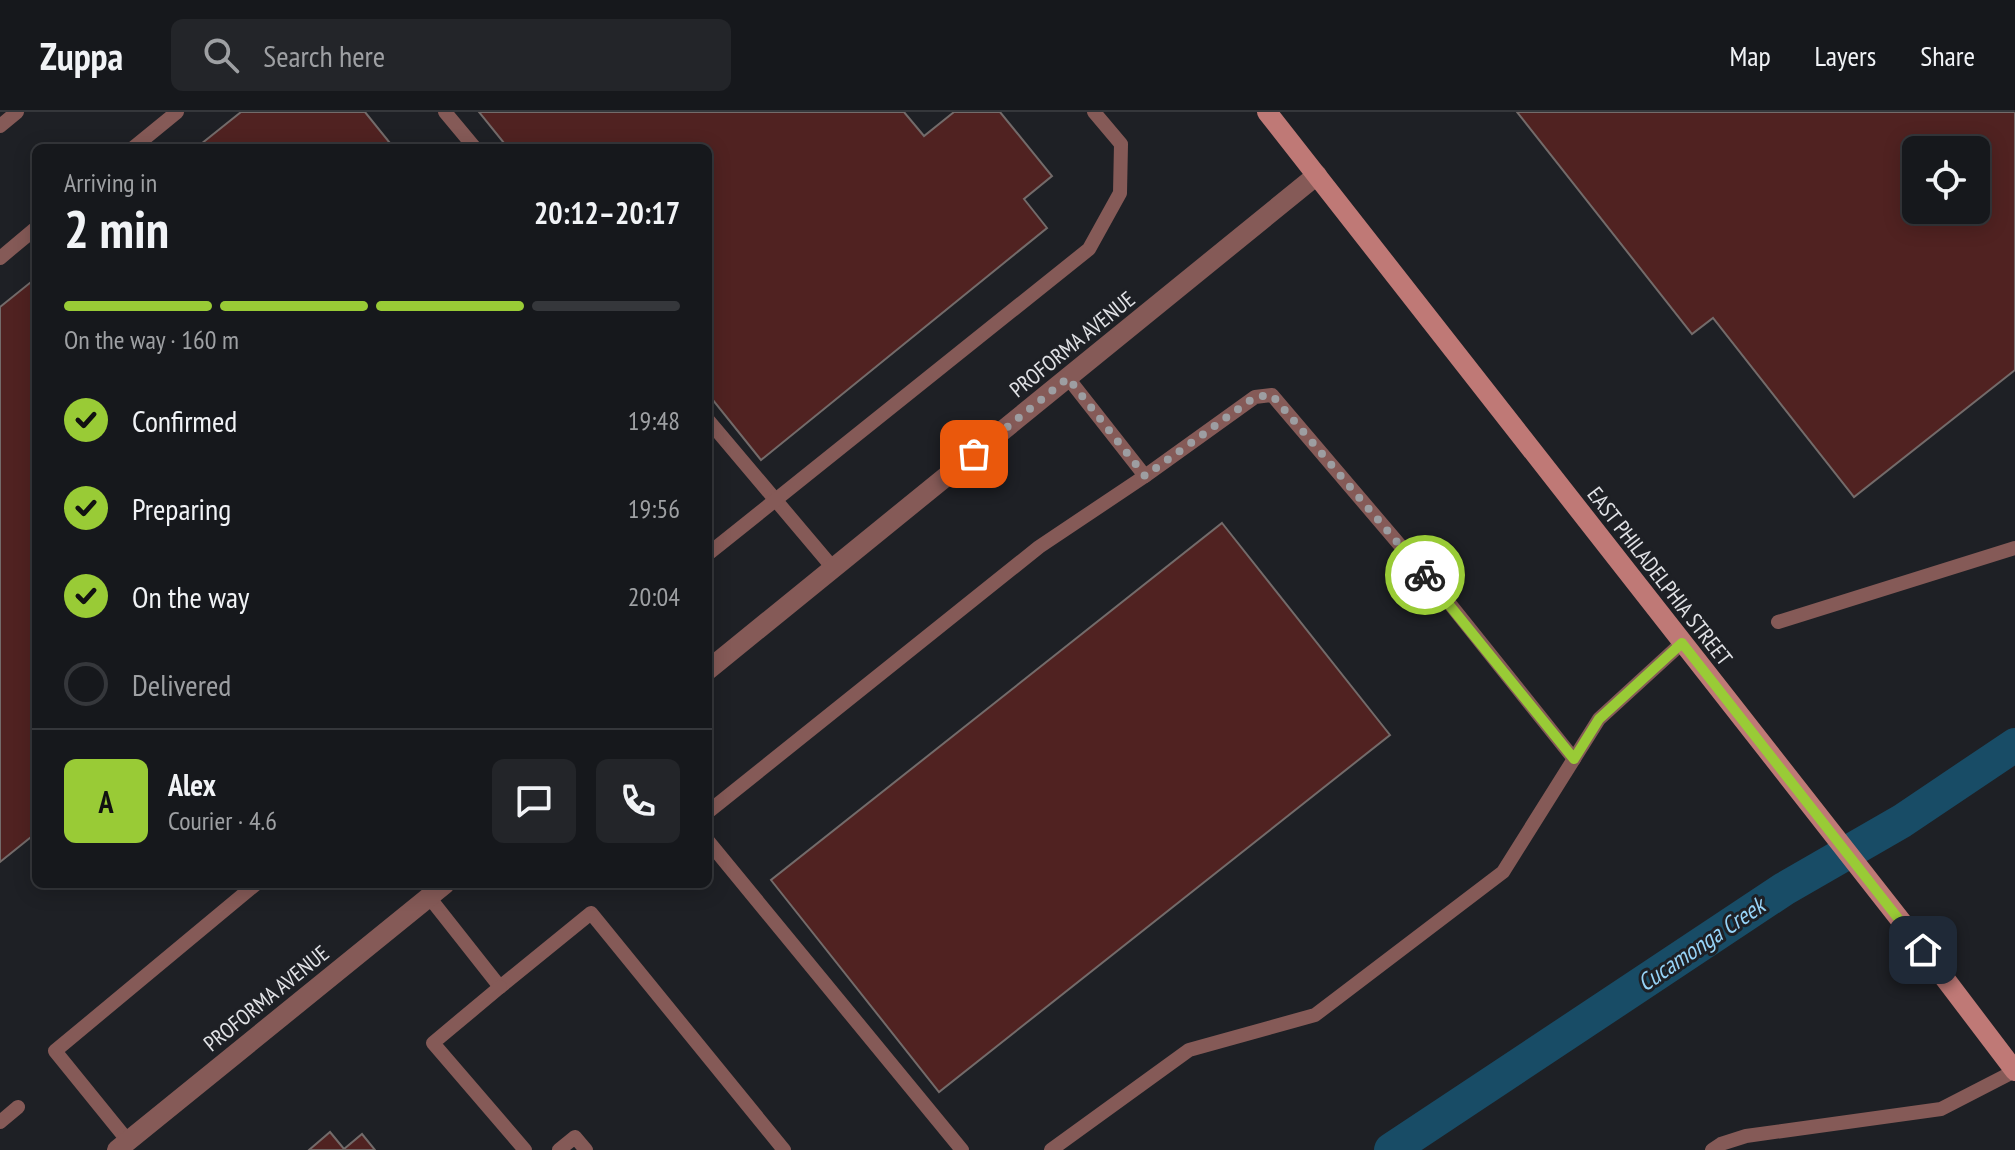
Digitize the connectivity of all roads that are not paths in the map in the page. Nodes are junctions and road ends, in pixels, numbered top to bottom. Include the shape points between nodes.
1 (17, 112) edge
2 (177, 112) edge
3 (445, 112) edge
4 (1267, 112) edge
5 (1102, 115) edge
6 (0, 126) edge
7 (138, 144) edge
8 (472, 144) edge
9 (1317, 175) junction
10 (32, 231) edge
11 (0, 258) edge
12 (1068, 378) junction
13 (712, 425) edge
14 (1145, 476) junction
15 (776, 499) junction
16 (2015, 548) edge
17 (712, 551) edge
18 (833, 568) junction
19 (1778, 622) dead end
20 (1682, 643) junction
21 (712, 667) edge
22 (1574, 759) junction
23 (712, 809) edge
24 (712, 846) edge
25 (251, 888) edge
26 (437, 890) edge
27 (500, 987) junction
28 (2015, 1071) edge
29 (18, 1107) dead end
30 (0, 1122) edge
31 (123, 1145) edge
32 (525, 1150) edge
33 (559, 1150) edge
34 (586, 1150) edge
35 (784, 1150) edge
36 (962, 1150) edge
37 (1051, 1150) edge
38 (1712, 1150) edge

1 - 6 lane
2 - 7 lane
3 - 8 lane
4 - 9 street, EAST PHILADELPHIA STREET
5 - 15 lane via 1121,144 1120,193 1089,249
9 - 12 street, PROFORMA AVENUE
9 - 20 street, EAST PHILADELPHIA STREET
10 - 11 lane
12 - 14 lane
12 - 18 street, PROFORMA AVENUE
13 - 15 lane
14 - 22 lane via 1255,397 1272,395
14 - 23 lane via 1039,547
15 - 17 lane
15 - 18 lane
16 - 19 lane
18 - 21 street, PROFORMA AVENUE
20 - 22 lane via 1599,719
20 - 28 street, EAST PHILADELPHIA STREET
22 - 37 lane via 1503,872 1315,1015 1189,1050
24 - 36 lane
25 - 31 lane via 55,1051
26 - 27 lane
26 - 31 street, PROFORMA AVENUE
27 - 32 lane via 433,1043
27 - 35 lane via 591,913
28 - 38 lane via 1941,1109 1746,1136
29 - 30 lane
33 - 34 lane via 575,1137

